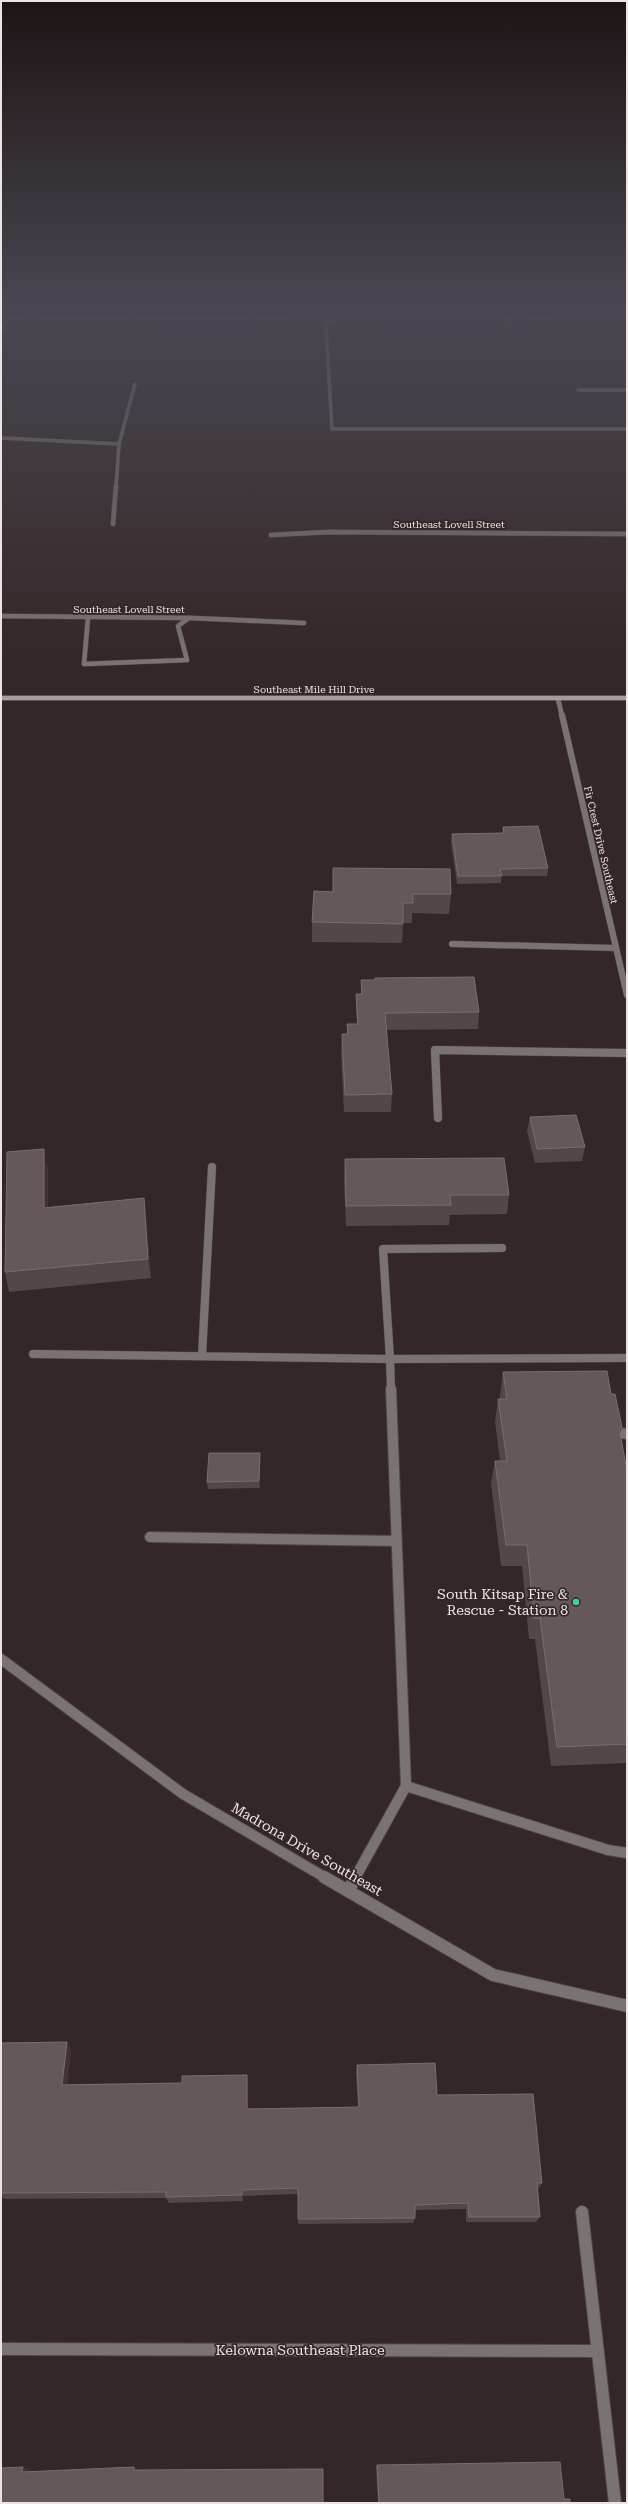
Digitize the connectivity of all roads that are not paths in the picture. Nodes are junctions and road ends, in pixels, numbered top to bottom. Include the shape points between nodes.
1 (124, 425) edge
2 (332, 425) edge
3 (627, 429) edge
4 (1, 438) edge
5 (119, 444) junction
6 (113, 524) dead end
7 (627, 534) edge
8 (271, 536) dead end
9 (1, 616) edge
10 (88, 618) junction
11 (189, 618) junction
12 (304, 623) dead end
13 (1, 698) edge
14 (627, 698) edge
15 (558, 699) junction
16 (452, 944) dead end
17 (616, 948) junction
18 (627, 995) edge
19 (627, 1053) edge
20 (438, 1118) dead end
21 (212, 1167) dead end
22 (502, 1248) dead end
23 (32, 1354) dead end
24 (202, 1356) junction
25 (627, 1358) edge
26 (390, 1359) junction
27 (150, 1537) dead end
28 (396, 1541) junction
29 (1, 1659) edge
30 (406, 1786) junction
31 (627, 1853) edge
32 (348, 1890) junction
33 (627, 2006) edge
34 (582, 2212) dead end
35 (1, 2349) edge
36 (598, 2351) junction
37 (615, 2503) edge

1 - 5 street
2 - 3 street via 332,429
4 - 5 street
5 - 6 street
7 - 8 street, Southeast Lovell Street via 330,532
9 - 10 street, Southeast Lovell Street
10 - 11 street, Southeast Lovell Street
10 - 11 street via 84,664 186,660 178,626
11 - 12 street, Southeast Lovell Street
13 - 15 main road, Southeast Mile Hill Drive
14 - 15 main road, Southeast Mile Hill Drive
15 - 17 street, Fir Crest Drive Southeast
16 - 17 street
17 - 18 street, Fir Crest Drive Southeast
19 - 20 street via 435,1050
21 - 24 street
22 - 26 street via 383,1249
23 - 24 street
24 - 26 street
25 - 26 street
26 - 28 street
27 - 28 street
28 - 30 street
29 - 32 street, Madrona Drive Southeast via 183,1794
30 - 31 street via 608,1850
30 - 32 street
32 - 33 street, Madrona Drive Southeast via 493,1975
34 - 36 street
35 - 36 street, Kelowna Southeast Place
36 - 37 street

